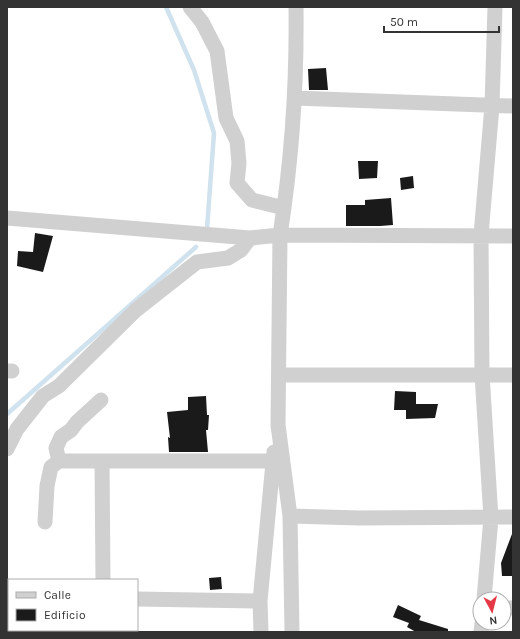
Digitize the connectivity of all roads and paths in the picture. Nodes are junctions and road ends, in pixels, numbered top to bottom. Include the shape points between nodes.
1 (190, 7) edge
2 (296, 7) edge
3 (495, 7) edge
4 (295, 98) junction
5 (492, 106) junction
6 (513, 106) edge
7 (284, 208) junction
8 (7, 218) edge
9 (280, 235) junction
10 (481, 235) junction
11 (513, 236) edge
12 (250, 238) junction
13 (482, 374) junction
14 (280, 375) junction
15 (513, 375) edge
16 (101, 400) dead end
17 (278, 425) junction
18 (7, 449) edge
19 (59, 461) junction
20 (102, 461) junction
21 (273, 462) junction
22 (290, 516) junction
23 (513, 517) edge
24 (491, 518) junction
25 (45, 522) dead end
26 (103, 579) edge
27 (485, 591) edge
28 (138, 599) edge
29 (260, 601) junction
30 (261, 632) edge
31 (292, 632) edge

1 - 7 street via 202,22 217,51 226,118 237,141 237,183 252,200
2 - 4 street
3 - 5 street
4 - 5 street
4 - 7 street
5 - 6 street
5 - 10 street
7 - 9 street
8 - 12 street
9 - 10 street
9 - 12 street
9 - 14 street
10 - 11 street
10 - 13 street
12 - 18 street via 241,250 228,258 197,262 136,310 59,386 43,396 17,429
13 - 14 street
13 - 15 street
13 - 24 street
14 - 17 street
16 - 19 street via 72,430 61,437 56,448
17 - 21 street
17 - 22 street
19 - 20 street
19 - 25 street via 51,467 49,473
20 - 21 street
20 - 26 street
21 - 29 street
22 - 24 street
22 - 31 street
23 - 24 street
24 - 27 street
28 - 29 street
29 - 30 street

